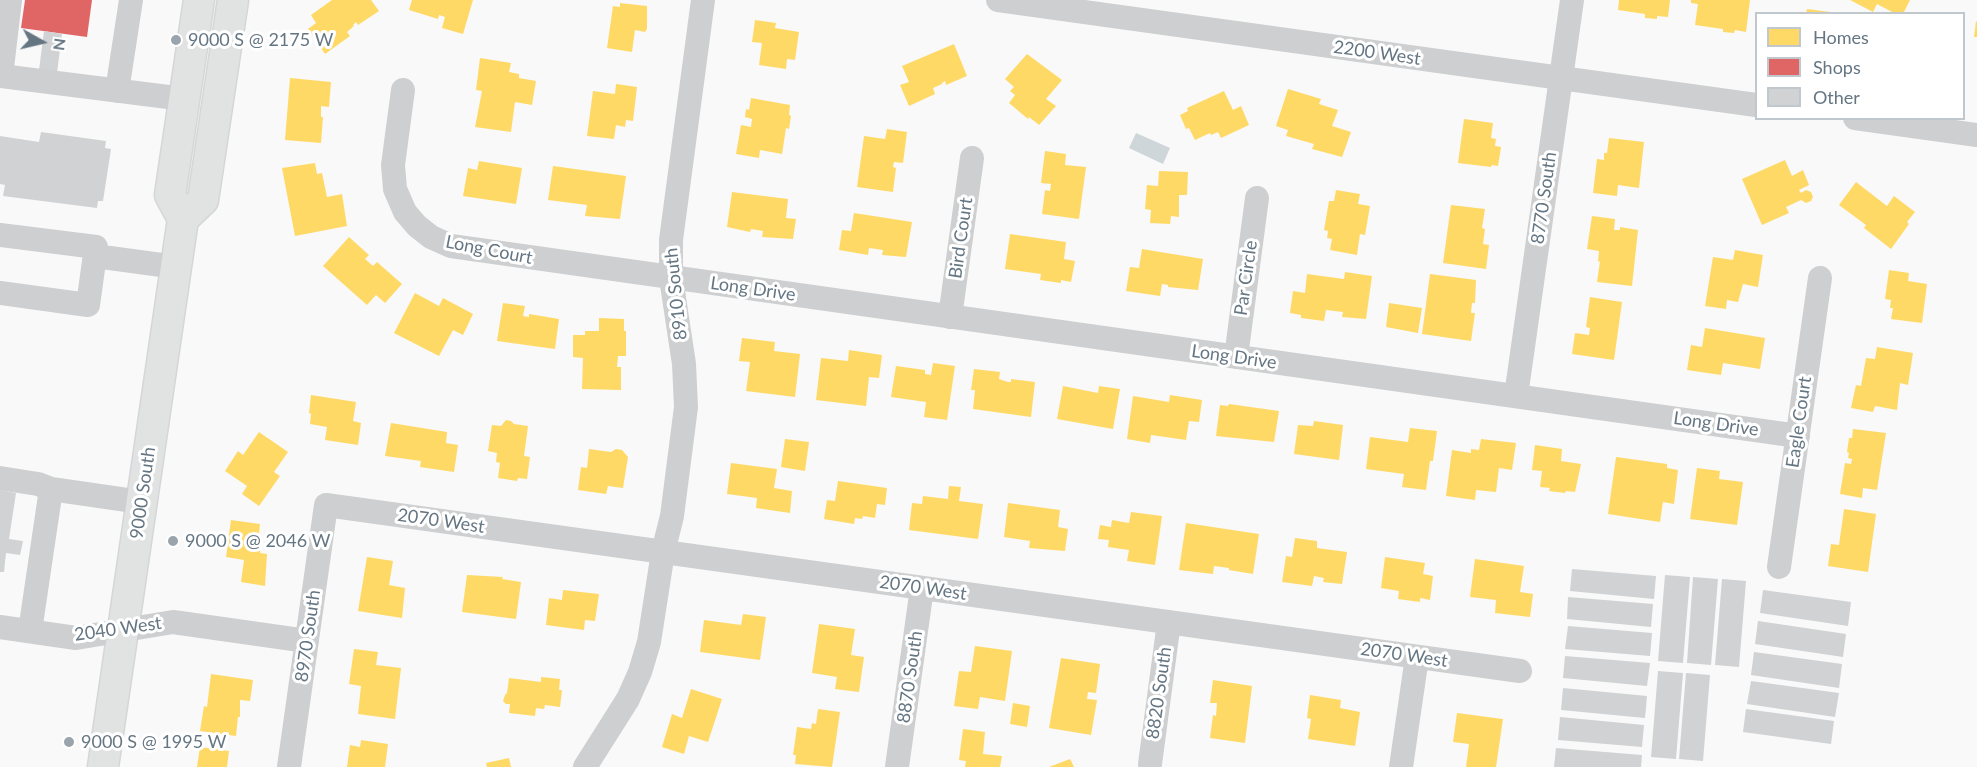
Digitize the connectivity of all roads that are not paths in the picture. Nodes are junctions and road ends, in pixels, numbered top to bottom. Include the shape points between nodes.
1 (10, 0) edge
2 (131, 0) edge
3 (199, 0) edge
4 (232, 0) edge
5 (704, 0) edge
6 (998, 0) edge
7 (1572, 0) edge
8 (1561, 78) junction
9 (403, 90) dead end
10 (117, 91) junction
11 (184, 99) junction
12 (1755, 105) edge
13 (1869, 120) edge
14 (1977, 135) edge
15 (972, 158) dead end
16 (1257, 198) dead end
17 (183, 219) junction
18 (0, 235) edge
19 (95, 256) junction
20 (176, 267) junction
21 (671, 278) junction
22 (1820, 278) dead end
23 (0, 293) edge
24 (950, 317) junction
25 (1236, 357) junction
26 (1516, 396) junction
27 (1798, 436) junction
28 (0, 478) edge
29 (51, 489) junction
30 (141, 502) junction
31 (326, 505) joint
32 (663, 552) junction
33 (1779, 567) dead end
34 (922, 588) junction
35 (1169, 622) junction
36 (0, 627) edge
37 (123, 629) junction
38 (30, 631) junction
39 (307, 641) junction
40 (1417, 657) junction
41 (1520, 671) dead end
42 (1150, 764) dead end
43 (103, 767) edge
44 (289, 767) edge
45 (585, 767) edge
46 (897, 767) edge
47 (1401, 767) edge

1 - 10 street via 1,76
2 - 10 street
3 - 11 main road
4 - 17 main road via 203,200
5 - 21 street, 8910 South via 671,240
6 - 8 street, 2200 West
7 - 8 street, 8770 South
8 - 12 street, 2200 West
8 - 26 street, 8770 South
9 - 21 street, Long Court via 393,165 395,189 405,212 431,237 477,251
10 - 11 street
11 - 17 main road via 170,195
13 - 14 street
15 - 24 street, Bird Court
16 - 25 street, Par Circle
17 - 20 main road, 9000 South
18 - 19 street via 96,247
19 - 20 street
19 - 23 street via 88,305
20 - 30 main road, 9000 South
21 - 24 street, Long Drive
21 - 32 street, 8910 South via 686,406 672,516
22 - 27 street, Eagle Court
24 - 25 street, Long Drive
25 - 26 street, Long Drive
26 - 27 street, Long Drive
27 - 33 street, Eagle Court
28 - 29 street
29 - 30 street
29 - 38 street
30 - 37 main road, 9000 South
31 - 32 street, 2070 West
31 - 39 street, 8970 South
32 - 34 street, 2070 West
32 - 45 street, 8910 South via 649,642 640,672 628,699
34 - 35 street, 2070 West
34 - 46 street, 8870 South
35 - 40 street, 2070 West
35 - 42 street, 8820 South
36 - 38 street, 2040 West
37 - 38 street, 2040 West via 76,638
37 - 39 street, 2040 West via 173,622
37 - 43 main road, 9000 South
39 - 44 street, 8970 South
40 - 41 street, 2070 West
40 - 47 street

